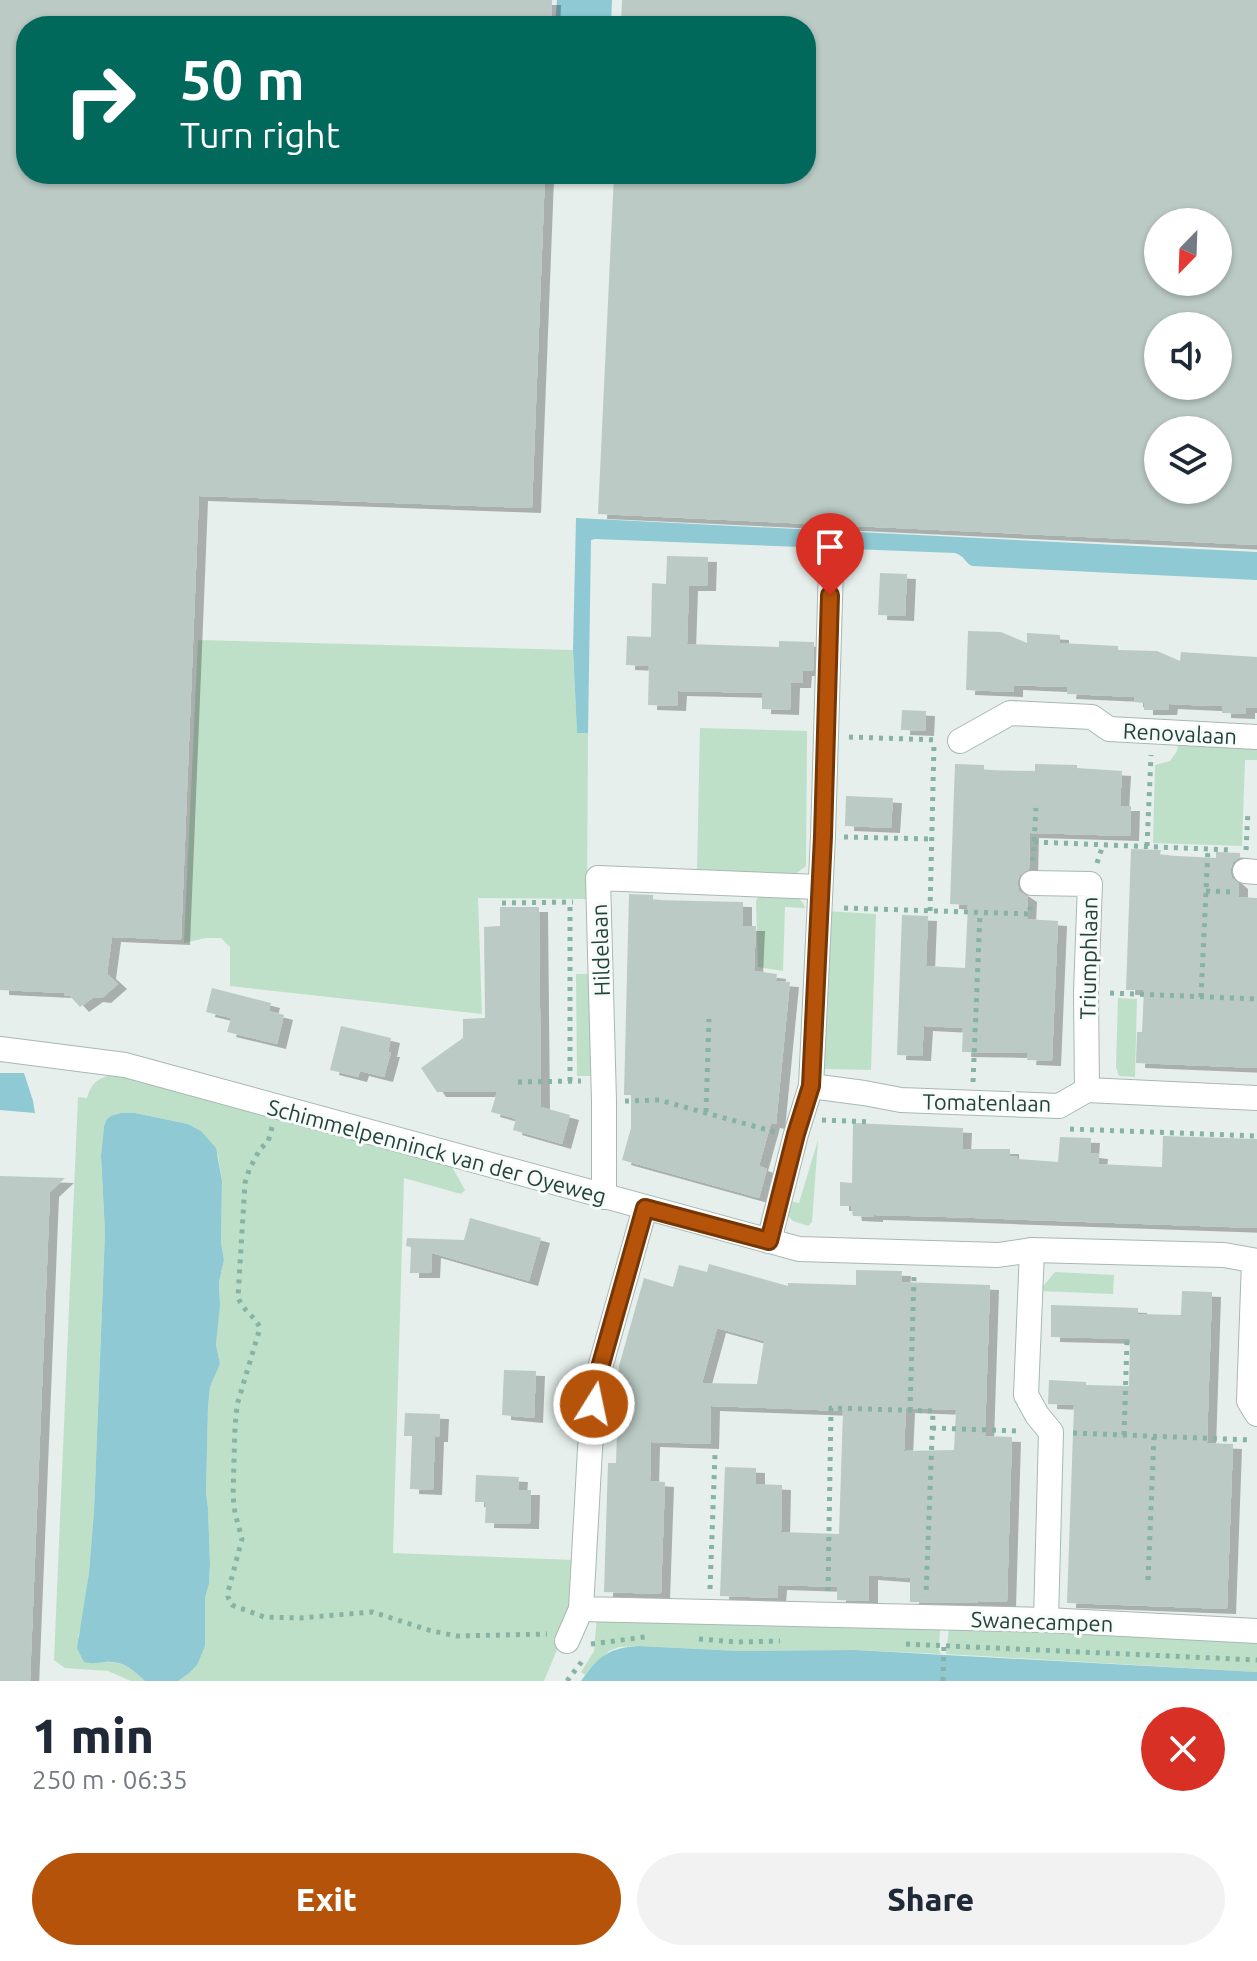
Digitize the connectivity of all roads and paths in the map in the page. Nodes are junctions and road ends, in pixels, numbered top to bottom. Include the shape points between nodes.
1 (831, 567) dead end
2 (1152, 731) junction
3 (826, 736) junction
4 (1257, 737) edge
5 (934, 740) junction
6 (960, 741) joint
7 (1036, 808) dead end
8 (823, 836) junction
9 (932, 839) junction
10 (1034, 842) junction
11 (1147, 846) junction
12 (1208, 849) junction
13 (1253, 864) edge
14 (1032, 883) junction
15 (820, 897) junction
16 (570, 902) junction
17 (598, 902) junction
18 (502, 903) dead end
19 (930, 911) junction
20 (980, 913) junction
21 (1086, 992) junction
22 (1201, 997) junction
23 (1257, 999) edge
24 (709, 1019) dead end
25 (0, 1049) edge
26 (570, 1081) junction
27 (518, 1082) dead end
28 (811, 1086) junction
29 (1087, 1090) junction
30 (604, 1091) junction
31 (1257, 1098) edge
32 (972, 1103) junction
33 (278, 1108) junction
34 (706, 1112) junction
35 (795, 1138) junction
36 (604, 1197) junction
37 (645, 1208) junction
38 (769, 1241) junction
39 (1032, 1250) junction
40 (915, 1253) junction
41 (1256, 1261) edge
42 (1127, 1341) dead end
43 (910, 1411) junction
44 (1257, 1414) edge
45 (932, 1428) junction
46 (1051, 1432) junction
47 (1124, 1435) junction
48 (1154, 1437) junction
49 (1257, 1440) edge
50 (715, 1454) dead end
51 (1148, 1580) dead end
52 (588, 1610) junction
53 (709, 1613) junction
54 (828, 1616) junction
55 (925, 1617) junction
56 (1046, 1620) junction
57 (1257, 1631) edge
58 (659, 1637) dead end
59 (690, 1639) dead end
60 (567, 1641) joint
61 (784, 1641) dead end
62 (591, 1644) dead end
63 (901, 1644) dead end
64 (944, 1648) junction
65 (1257, 1660) edge
66 (943, 1681) edge

1 - 3 street
2 - 4 street, Renovalaan
2 - 6 street, Renovalaan via 1109,729 1092,717 1010,713
2 - 11 path
3 - 5 path
3 - 8 street
5 - 6 path
5 - 9 path
7 - 10 path
8 - 9 path
8 - 15 street
9 - 19 path
10 - 11 path
10 - 14 path
11 - 12 path
12 - 13 path
12 - 22 path
14 - 20 path via 1030,914
14 - 21 street, Triumphlaan via 1090,884
15 - 17 street, Hildelaan via 598,878
15 - 19 path
15 - 28 street
16 - 17 path
16 - 18 path
16 - 26 path
17 - 30 street, Hildelaan
19 - 20 path
20 - 32 path
21 - 22 path
21 - 29 street, Triumphlaan
22 - 23 path
24 - 34 path
25 - 33 street, Schimmelpenninck van der Oyeweg via 125,1065
26 - 27 path
26 - 30 path
28 - 32 street, Tomatenlaan via 901,1100
28 - 35 street
29 - 31 street, Tomatenlaan
29 - 32 street, Tomatenlaan via 1059,1106
30 - 34 path
30 - 36 street, Hildelaan
33 - 36 street, Schimmelpenninck van der Oyeweg
33 - 60 path via 268,1142 245,1183 238,1297 260,1328 237,1405 233,1442 233,1496 242,1539 228,1592 232,1605 264,1617 372,1612 457,1636 546,1634
34 - 35 path
35 - 38 street
36 - 37 street, Schimmelpenninck van der Oyeweg
37 - 38 street, Schimmelpenninck van der Oyeweg
37 - 52 street via 596,1382
38 - 40 street, Schimmelpenninck van der Oyeweg via 799,1249
39 - 40 street, Schimmelpenninck van der Oyeweg via 998,1255
39 - 41 street, Schimmelpenninck van der Oyeweg via 1224,1255
39 - 46 street via 1026,1395
40 - 43 path
41 - 44 street via 1249,1401
42 - 47 path
43 - 45 path via 933,1411
43 - 54 path via 831,1408
45 - 46 path
45 - 55 path
46 - 47 path
46 - 56 street
47 - 48 path
48 - 49 path
48 - 51 path
50 - 53 path
52 - 53 street, Swanecampen
52 - 60 street
53 - 54 street, Swanecampen
54 - 55 street, Swanecampen
55 - 56 street, Swanecampen
56 - 57 street, Swanecampen
58 - 62 path
59 - 61 path
63 - 64 path
64 - 65 path
64 - 66 path

